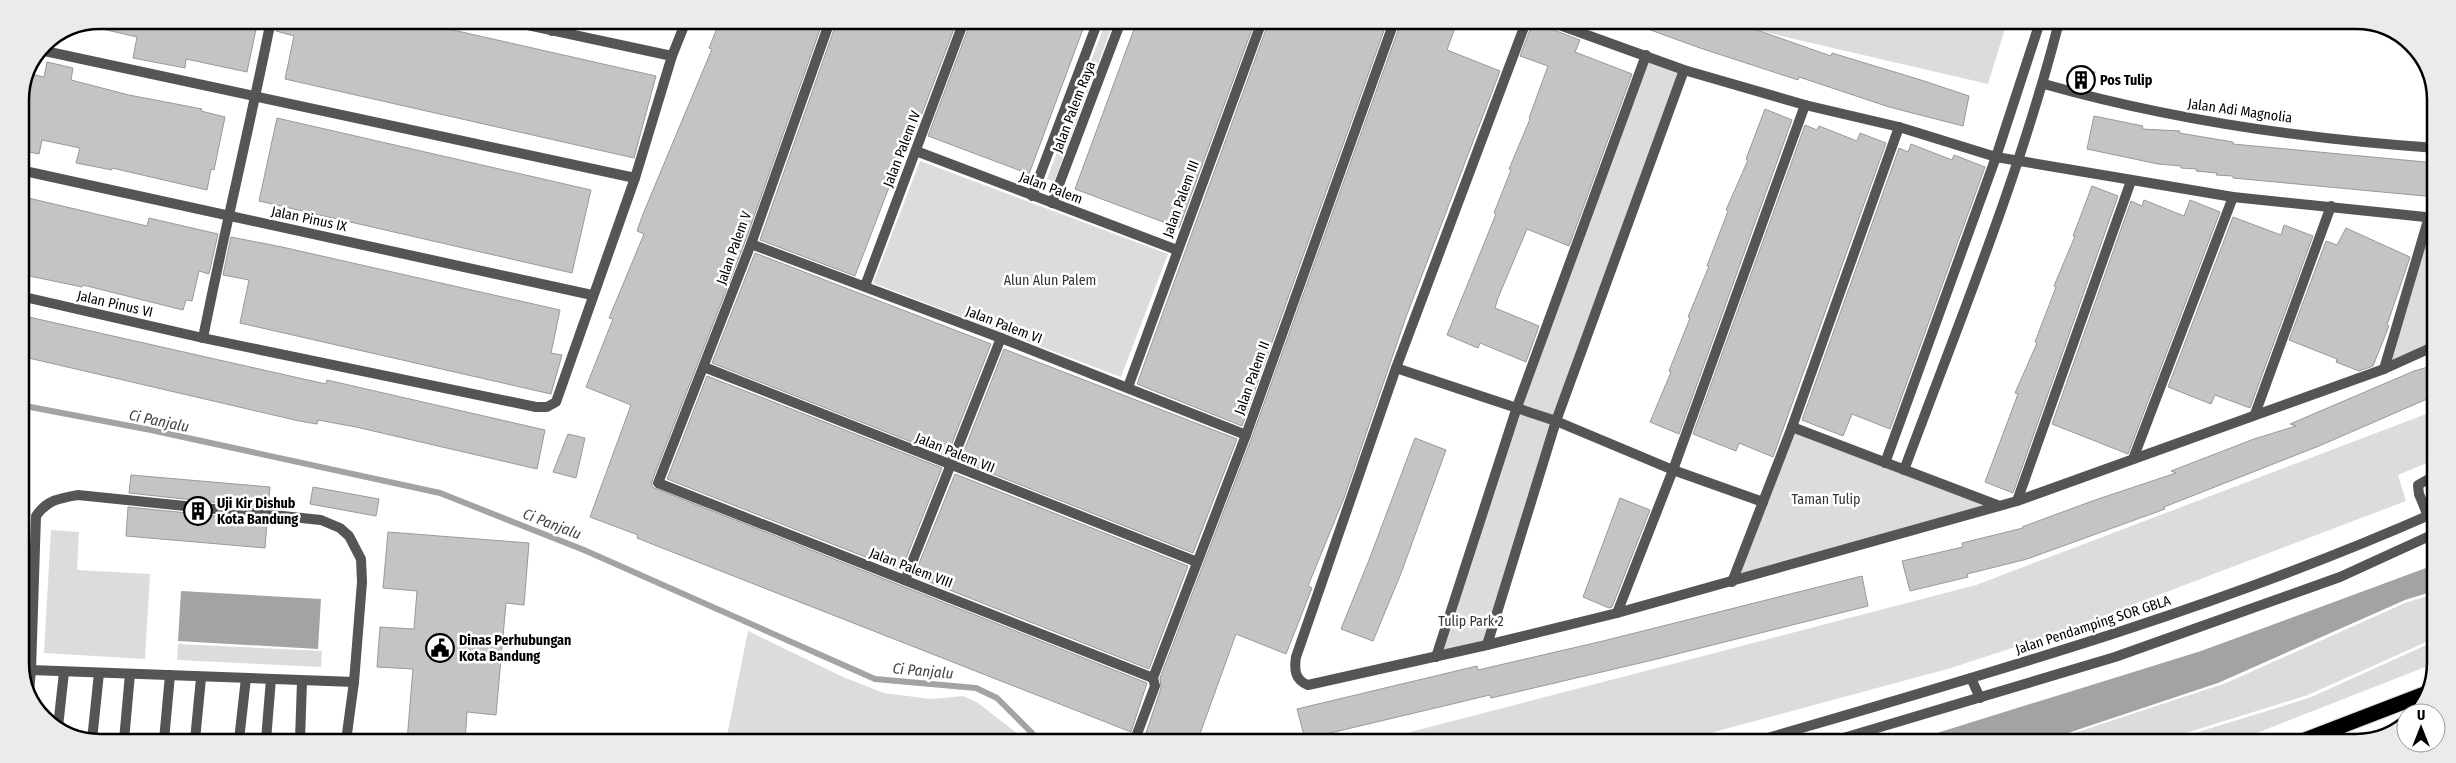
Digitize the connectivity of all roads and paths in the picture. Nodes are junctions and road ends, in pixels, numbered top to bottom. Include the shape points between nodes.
1 (269, 29) edge
2 (543, 29) edge
3 (683, 29) edge
4 (827, 29) edge
5 (961, 29) edge
6 (1095, 29) edge
7 (1118, 29) edge
8 (1259, 29) edge
9 (1391, 29) edge
10 (1523, 29) edge
11 (1570, 29) edge
12 (2038, 29) edge
13 (2058, 29) edge
14 (552, 31) joint
15 (47, 52) edge
16 (1646, 55) junction
17 (672, 56) junction
18 (1684, 70) junction
19 (2044, 84) junction
20 (256, 98) junction
21 (1805, 105) junction
22 (1899, 127) junction
23 (2427, 147) edge
24 (916, 151) junction
25 (1996, 157) junction
26 (2019, 160) junction
27 (29, 172) edge
28 (634, 178) junction
29 (2131, 181) junction
30 (1032, 196) junction
31 (2233, 197) junction
32 (1052, 203) junction
33 (2331, 206) junction
34 (228, 216) junction
35 (2427, 217) edge
36 (2427, 234) edge
37 (751, 244) junction
38 (1177, 250) junction
39 (865, 286) junction
40 (592, 295) junction
41 (29, 298) edge
42 (204, 338) junction
43 (1001, 338) junction
44 (2427, 350) edge
45 (704, 368) junction
46 (1396, 368) junction
47 (2384, 369) junction
48 (1128, 387) junction
49 (1517, 407) junction
50 (2255, 414) junction
51 (1556, 421) junction
52 (1792, 427) junction
53 (1246, 435) junction
54 (2133, 459) junction
55 (1885, 463) junction
56 (951, 466) junction
57 (1673, 470) junction
58 (1904, 470) junction
59 (2427, 480) edge
60 (658, 483) joint
61 (2017, 501) junction
62 (1763, 502) junction
63 (1997, 506) junction
64 (2427, 508) edge
65 (2427, 516) edge
66 (2427, 537) edge
67 (1197, 562) junction
68 (905, 580) junction
69 (1732, 582) junction
70 (1617, 613) junction
71 (1487, 645) junction
72 (1436, 657) junction
73 (31, 670) junction
74 (64, 672) junction
75 (99, 672) junction
76 (130, 674) junction
77 (170, 675) junction
78 (30, 677) edge
79 (201, 678) junction
80 (246, 678) junction
81 (1153, 678) junction
82 (1971, 678) junction
83 (271, 679) junction
84 (302, 681) junction
85 (354, 682) junction
86 (2419, 696) edge
87 (1980, 698) junction
88 (59, 721) edge
89 (93, 734) edge
90 (125, 734) edge
91 (165, 734) edge
92 (196, 734) edge
93 (240, 734) edge
94 (266, 734) edge
95 (300, 734) edge
96 (347, 734) edge
97 (1137, 734) edge
98 (1781, 734) edge
99 (1857, 734) edge
100 (2320, 734) edge

1 - 20 street
2 - 14 street
3 - 17 street, Jalan Pinus VI
4 - 37 street, Jalan Palem V
5 - 24 street, Jalan Palem IV
6 - 30 street, Jalan Palem Raya
7 - 32 street, Jalan Palem Raya
8 - 38 street, Jalan Palem III
9 - 53 street, Jalan Palem II
10 - 46 street
11 - 16 street
12 - 25 street
13 - 19 street
14 - 17 street
15 - 20 street
16 - 18 street
16 - 49 street
17 - 28 street, Jalan Pinus VI
18 - 21 street
18 - 51 street
19 - 23 street, Jalan Adi Magnolia via 2186,118
19 - 26 street
20 - 28 street
20 - 34 street
21 - 22 street
21 - 57 street
22 - 25 street
22 - 52 street
24 - 30 street, Jalan Palem
24 - 39 street, Jalan Palem IV
25 - 26 street
25 - 55 street
26 - 29 street
26 - 58 street
27 - 34 street, Jalan Pinus IX
28 - 40 street, Jalan Pinus VI
29 - 31 street
29 - 61 street
30 - 32 street, Jalan Palem
31 - 33 street
31 - 54 street
32 - 38 street, Jalan Palem
33 - 35 street
33 - 50 street
34 - 40 street, Jalan Pinus IX
34 - 42 street
36 - 47 street
37 - 39 street, Jalan Palem VI
37 - 45 street, Jalan Palem V
38 - 48 street, Jalan Palem III
39 - 43 street, Jalan Palem VI
40 - 42 street, Jalan Pinus VI via 556,402 547,407 536,408
41 - 42 street, Jalan Pinus VI
43 - 48 street, Jalan Palem VI
43 - 56 street
44 - 47 street
45 - 56 street, Jalan Palem VII
45 - 60 street, Jalan Palem V
46 - 49 street
46 - 72 street via 1295,667 1297,677 1308,685
47 - 50 street
48 - 53 street, Jalan Palem VI
49 - 51 street
49 - 72 street
50 - 54 street
51 - 57 street
51 - 71 street
52 - 55 street
52 - 62 street
53 - 67 street, Jalan Palem II
54 - 61 street
55 - 58 street
56 - 67 street, Jalan Palem VII
56 - 68 street
57 - 62 street
57 - 70 street
58 - 63 street
59 - 64 street via 2418,486 2418,494
60 - 68 street, Jalan Palem VIII
61 - 63 street
62 - 69 street
63 - 69 street
65 - 82 street, Jalan Pendamping SOR GBLA via 2335,556 2107,637
66 - 87 street via 2340,577 2115,657
67 - 81 street, Jalan Palem II
68 - 81 street, Jalan Palem VIII
69 - 70 street
70 - 71 street
71 - 72 street
73 - 74 street
73 - 78 street
73 - 85 street via 36,516 42,506 56,499 78,495 321,520 340,528 349,536 361,559
74 - 75 street
74 - 88 street
75 - 76 street
75 - 89 street
76 - 77 street
76 - 90 street
77 - 79 street
77 - 91 street
79 - 80 street
79 - 92 street
80 - 83 street
80 - 93 street
81 - 97 street, Jalan Palem II via 1155,686
82 - 87 street
82 - 98 street, Jalan Pendamping SOR GBLA
83 - 84 street
83 - 94 street
84 - 85 street
84 - 95 street
85 - 96 street
86 - 100 highway
87 - 99 street

